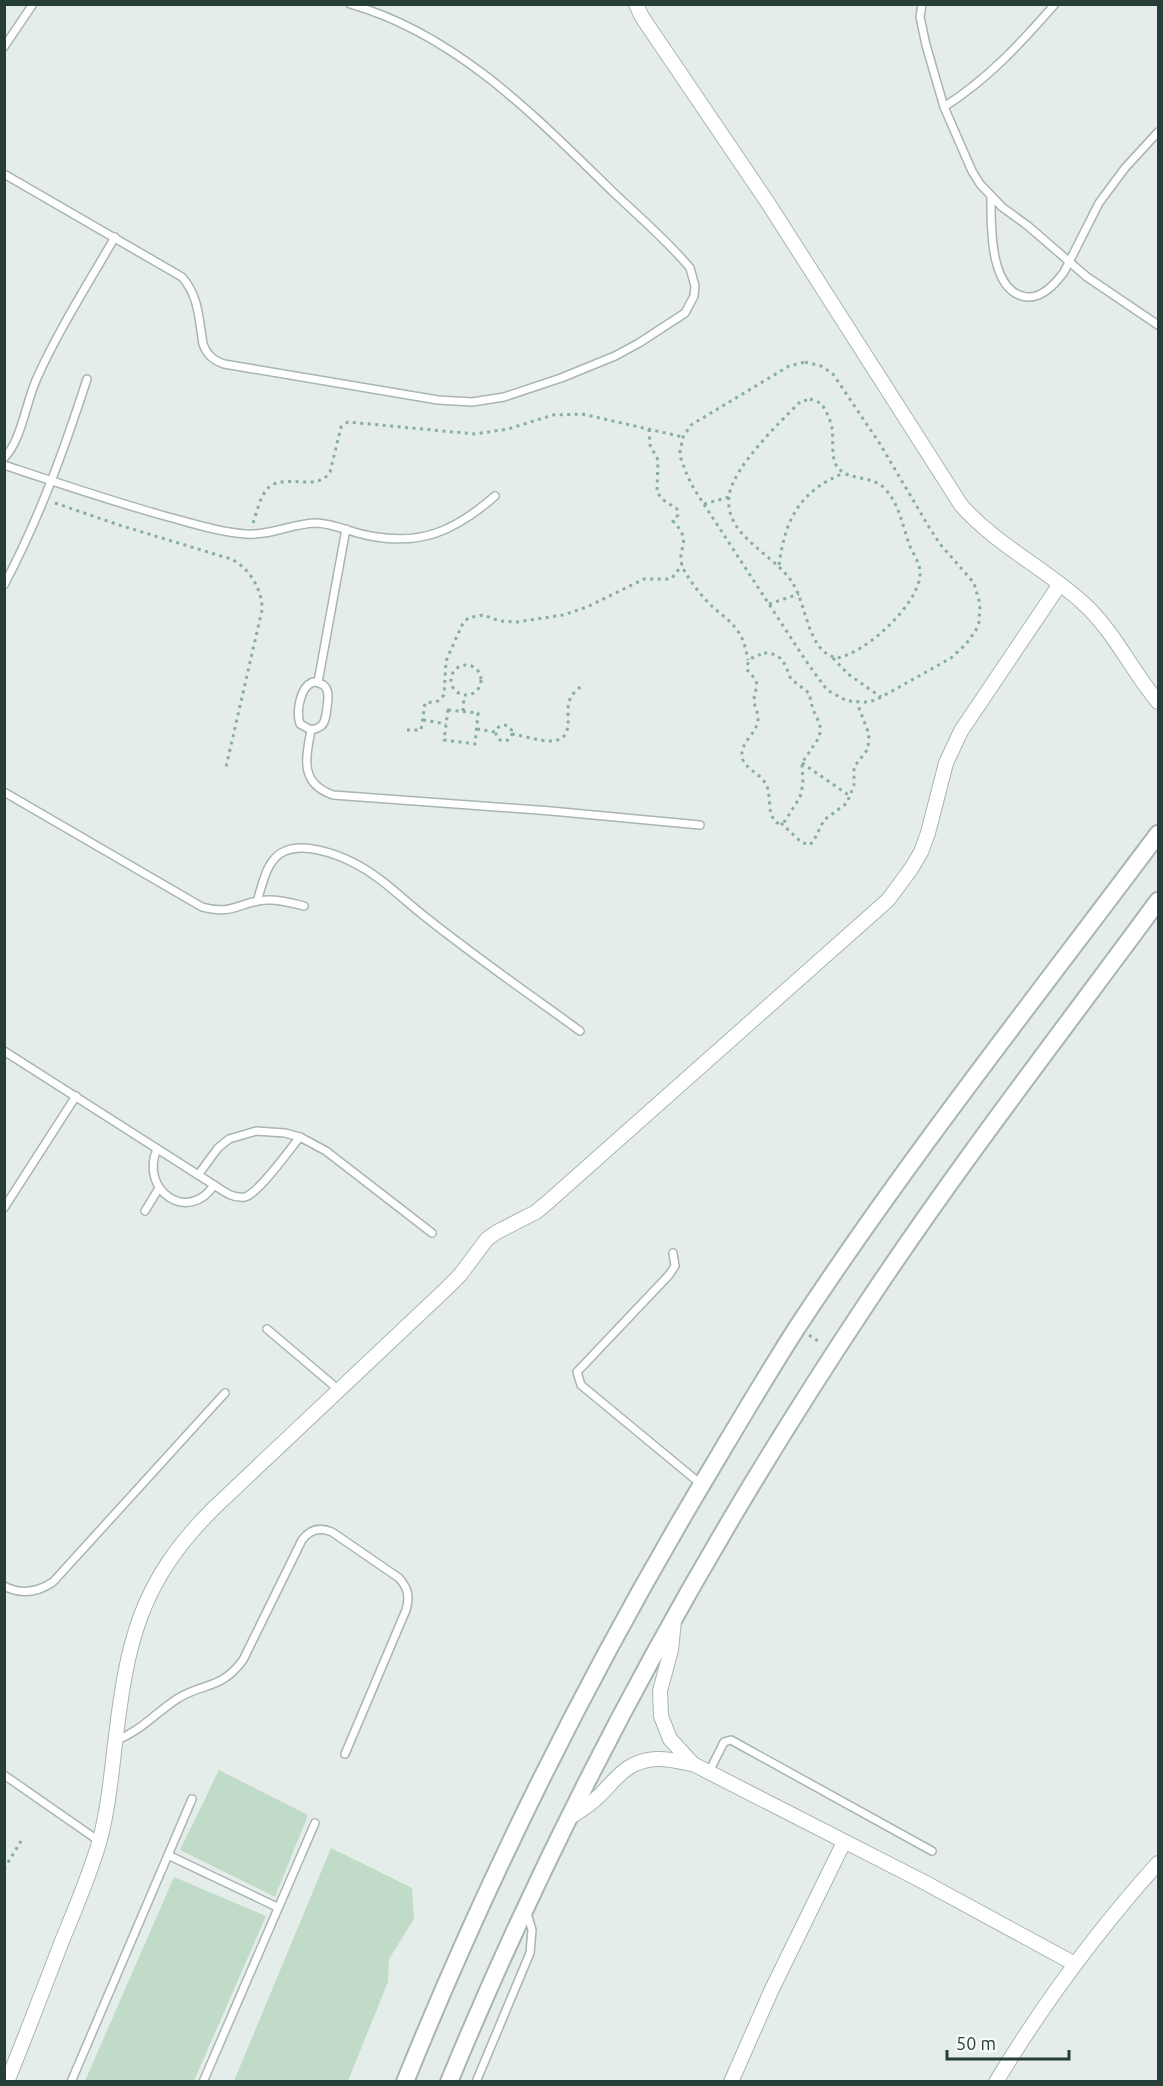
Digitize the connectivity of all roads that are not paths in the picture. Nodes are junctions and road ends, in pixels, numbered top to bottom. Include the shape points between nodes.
1 (33, 4) edge
2 (350, 4) edge
3 (636, 4) edge
4 (922, 4) edge
5 (1055, 4) edge
6 (4, 47) edge
7 (944, 106) junction
8 (1158, 132) edge
9 (4, 174) edge
10 (991, 196) junction
11 (115, 237) junction
12 (1068, 262) junction
13 (1158, 325) edge
14 (87, 379) dead end
15 (4, 458) edge
16 (4, 465) edge
17 (52, 481) junction
18 (495, 496) dead end
19 (346, 529) junction
20 (1060, 584) junction
21 (4, 585) edge
22 (318, 682) junction
23 (1158, 702) edge
24 (312, 730) junction
25 (4, 792) edge
26 (700, 825) dead end
27 (1158, 834) edge
28 (257, 901) junction
29 (1158, 901) edge
30 (304, 906) dead end
31 (580, 1031) dead end
32 (4, 1051) edge
33 (76, 1096) junction
34 (300, 1137) junction
35 (157, 1149) junction
36 (198, 1175) junction
37 (214, 1185) junction
38 (159, 1188) junction
39 (4, 1208) edge
40 (145, 1211) dead end
41 (432, 1233) dead end
42 (673, 1254) dead end
43 (267, 1329) dead end
44 (339, 1390) junction
45 (225, 1393) dead end
46 (702, 1485) junction
47 (4, 1586) edge
48 (675, 1616) junction
49 (115, 1741) junction
50 (345, 1754) dead end
51 (693, 1764) junction
52 (709, 1772) junction
53 (4, 1774) edge
54 (192, 1798) dead end
55 (569, 1818) junction
56 (315, 1823) dead end
57 (99, 1841) junction
58 (844, 1842) junction
59 (932, 1851) dead end
60 (168, 1855) junction
61 (1158, 1863) edge
62 (277, 1907) junction
63 (525, 1908) junction
64 (1075, 1964) junction
65 (7, 2082) edge
66 (71, 2082) edge
67 (203, 2082) edge
68 (405, 2082) edge
69 (449, 2082) edge
70 (476, 2082) edge
71 (731, 2082) edge
72 (996, 2082) edge

1 - 6 lane
2 - 11 lane via 405,24 451,50 572,152 690,268 694,296 685,313 615,356 561,378 488,400 438,400 217,361 203,344 195,299 188,284 175,272
3 - 20 street via 951,492 983,528
4 - 7 lane via 924,36
5 - 7 lane via 1001,63
7 - 10 lane via 972,171
8 - 12 lane via 1104,194
9 - 11 lane
10 - 12 lane
10 - 12 lane via 996,257 1000,277 1008,288 1034,297 1058,280
11 - 15 lane via 42,366 16,440
12 - 13 lane
14 - 17 lane
16 - 17 lane
17 - 19 lane via 201,526 248,534 306,523
17 - 21 lane via 24,549
18 - 19 lane via 457,526 429,536 380,538
19 - 22 lane
20 - 23 street via 1103,624
20 - 44 street via 961,731 946,764 921,852 888,900 548,1202 487,1239 460,1275
22 - 24 lane via 326,686 329,695 324,723
22 - 24 lane via 309,683 303,690 298,715 300,724
24 - 26 lane via 307,769 314,783 333,795
25 - 28 lane via 202,907 229,910
27 - 46 street via 892,1191 798,1328
28 - 30 lane
28 - 31 lane via 271,862 281,853 294,849 338,856 377,877
29 - 48 street via 909,1242 783,1433
32 - 33 lane
33 - 35 lane
33 - 39 lane
34 - 36 lane via 271,1131 242,1134 218,1148
34 - 37 lane via 251,1194 236,1197
34 - 41 lane via 326,1151
35 - 36 lane
35 - 38 lane via 152,1164
36 - 37 lane
37 - 38 lane via 202,1198 185,1202 167,1196
38 - 40 lane
42 - 46 lane via 675,1266 669,1275 577,1372 581,1385
43 - 44 lane
44 - 49 street via 195,1527 160,1574 134,1636
45 - 47 lane via 53,1582 35,1590
46 - 68 street via 639,1590 550,1759 469,1930
48 - 51 street via 660,1691 661,1716 670,1739
48 - 55 street
49 - 50 lane via 139,1730 179,1698 217,1684 236,1670 302,1539 312,1531 325,1529 399,1578 409,1596
49 - 57 street
51 - 52 street
51 - 55 street via 658,1759 629,1766
52 - 58 street
52 - 59 lane via 724,1742 732,1740
53 - 57 lane
54 - 60 lane
55 - 63 street
56 - 62 lane
57 - 65 street
58 - 64 street
58 - 71 street
60 - 62 lane
60 - 66 lane
61 - 64 street
62 - 67 lane
63 - 69 street
63 - 70 lane via 532,1930 530,1953
64 - 72 street

